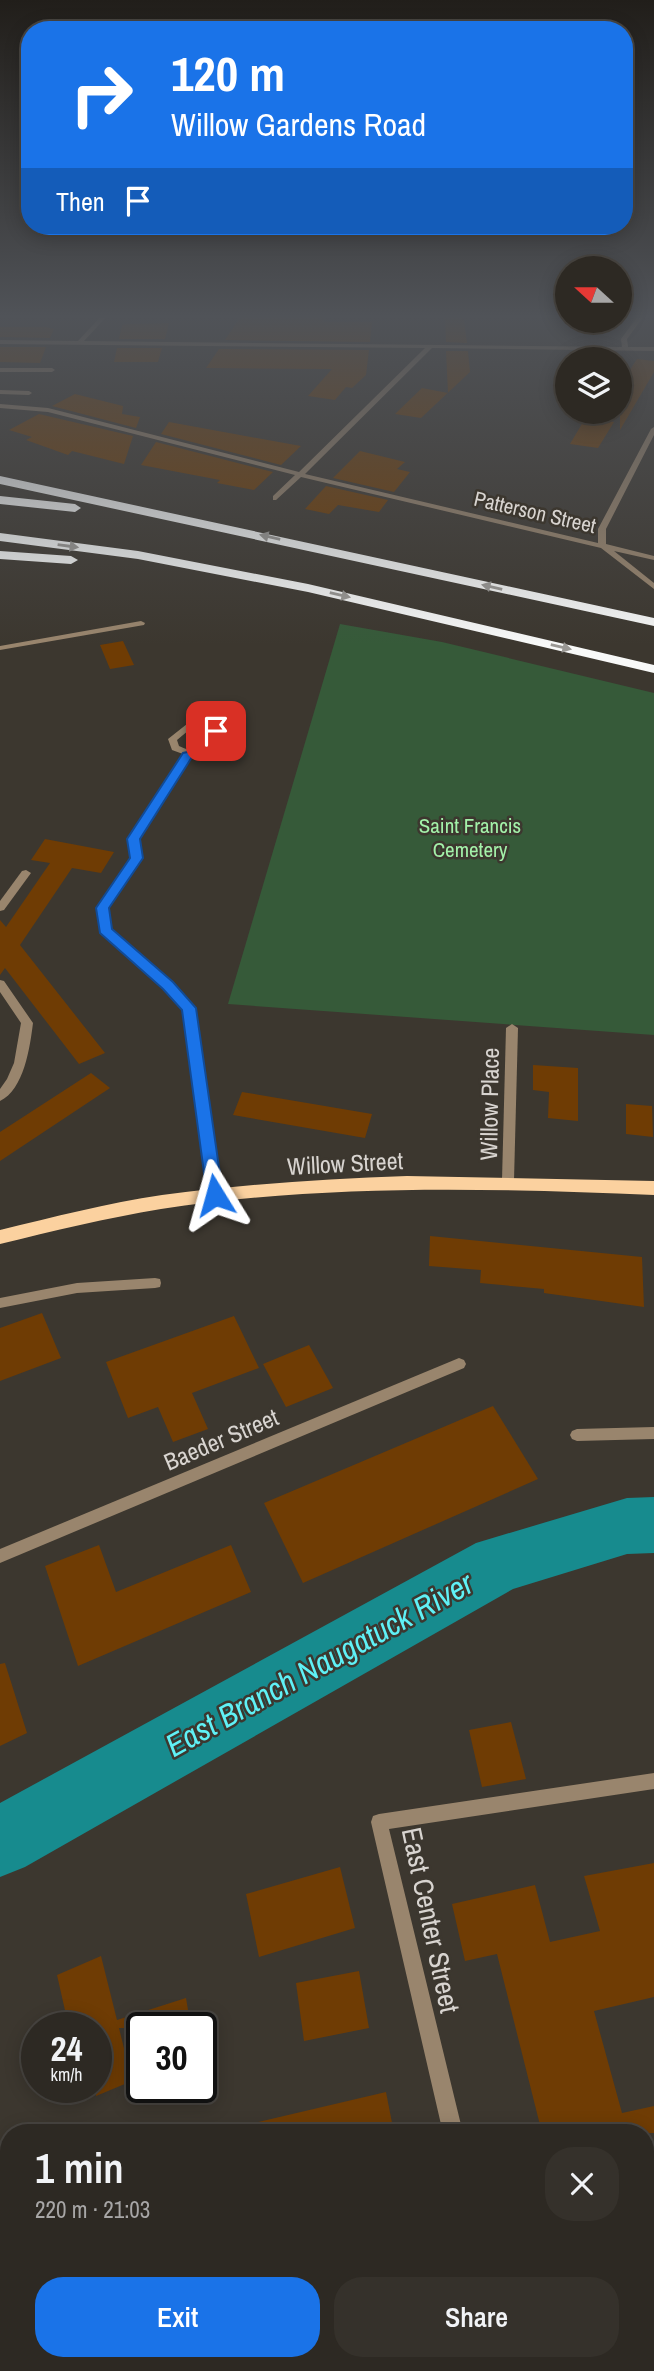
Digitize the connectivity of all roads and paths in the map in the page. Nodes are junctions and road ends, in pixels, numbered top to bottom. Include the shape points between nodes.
1 (101, 424) edge
2 (350, 424) edge
3 (654, 429) edge
4 (644, 447) junction
5 (654, 448) edge
6 (298, 474) junction
7 (0, 481) edge
8 (276, 498) dead end
9 (0, 500) edge
10 (223, 526) junction
11 (0, 537) edge
12 (602, 545) junction
13 (0, 555) edge
14 (654, 558) edge
15 (654, 587) edge
16 (309, 588) junction
17 (654, 622) edge
18 (141, 623) dead end
19 (0, 648) edge
20 (650, 668) edge
21 (188, 753) junction
22 (26, 873) dead end
23 (0, 908) edge
24 (0, 984) edge
25 (512, 1028) dead end
26 (0, 1097) edge
27 (508, 1180) junction
28 (654, 1188) edge
29 (215, 1195) junction
30 (0, 1237) edge
31 (155, 1283) dead end
32 (0, 1303) edge
33 (459, 1364) dead end
34 (654, 1433) edge
35 (577, 1435) dead end
36 (0, 1556) edge
37 (654, 1782) edge
38 (451, 2124) edge

1 - 6 street, Patterson Street
2 - 6 street
3 - 4 street
4 - 5 street
4 - 12 street via 602,528
6 - 8 street
6 - 12 street, Patterson Street
7 - 10 highway
9 - 10 highway
17 -> 10 highway
11 -> 16 highway via 138,555
12 - 14 street, Patterson Street
12 - 15 street
13 - 16 highway
16 -> 20 highway
18 - 19 street
21 - 21 street via 211,751 220,743 220,735 204,727 180,730 172,743
21 - 29 street via 133,839 136,858 103,908 105,930 189,1008
22 - 23 street
24 - 26 street via 27,1023 24,1051 11,1085
25 - 27 street, Willow Place
27 - 28 main road, Willow Street
27 - 29 main road, Willow Street
29 - 30 main road, Willow Street via 59,1220
31 - 32 street via 77,1288
33 - 36 street, Baeder Street
34 - 35 street
37 - 38 street, East Center Street via 379,1822

